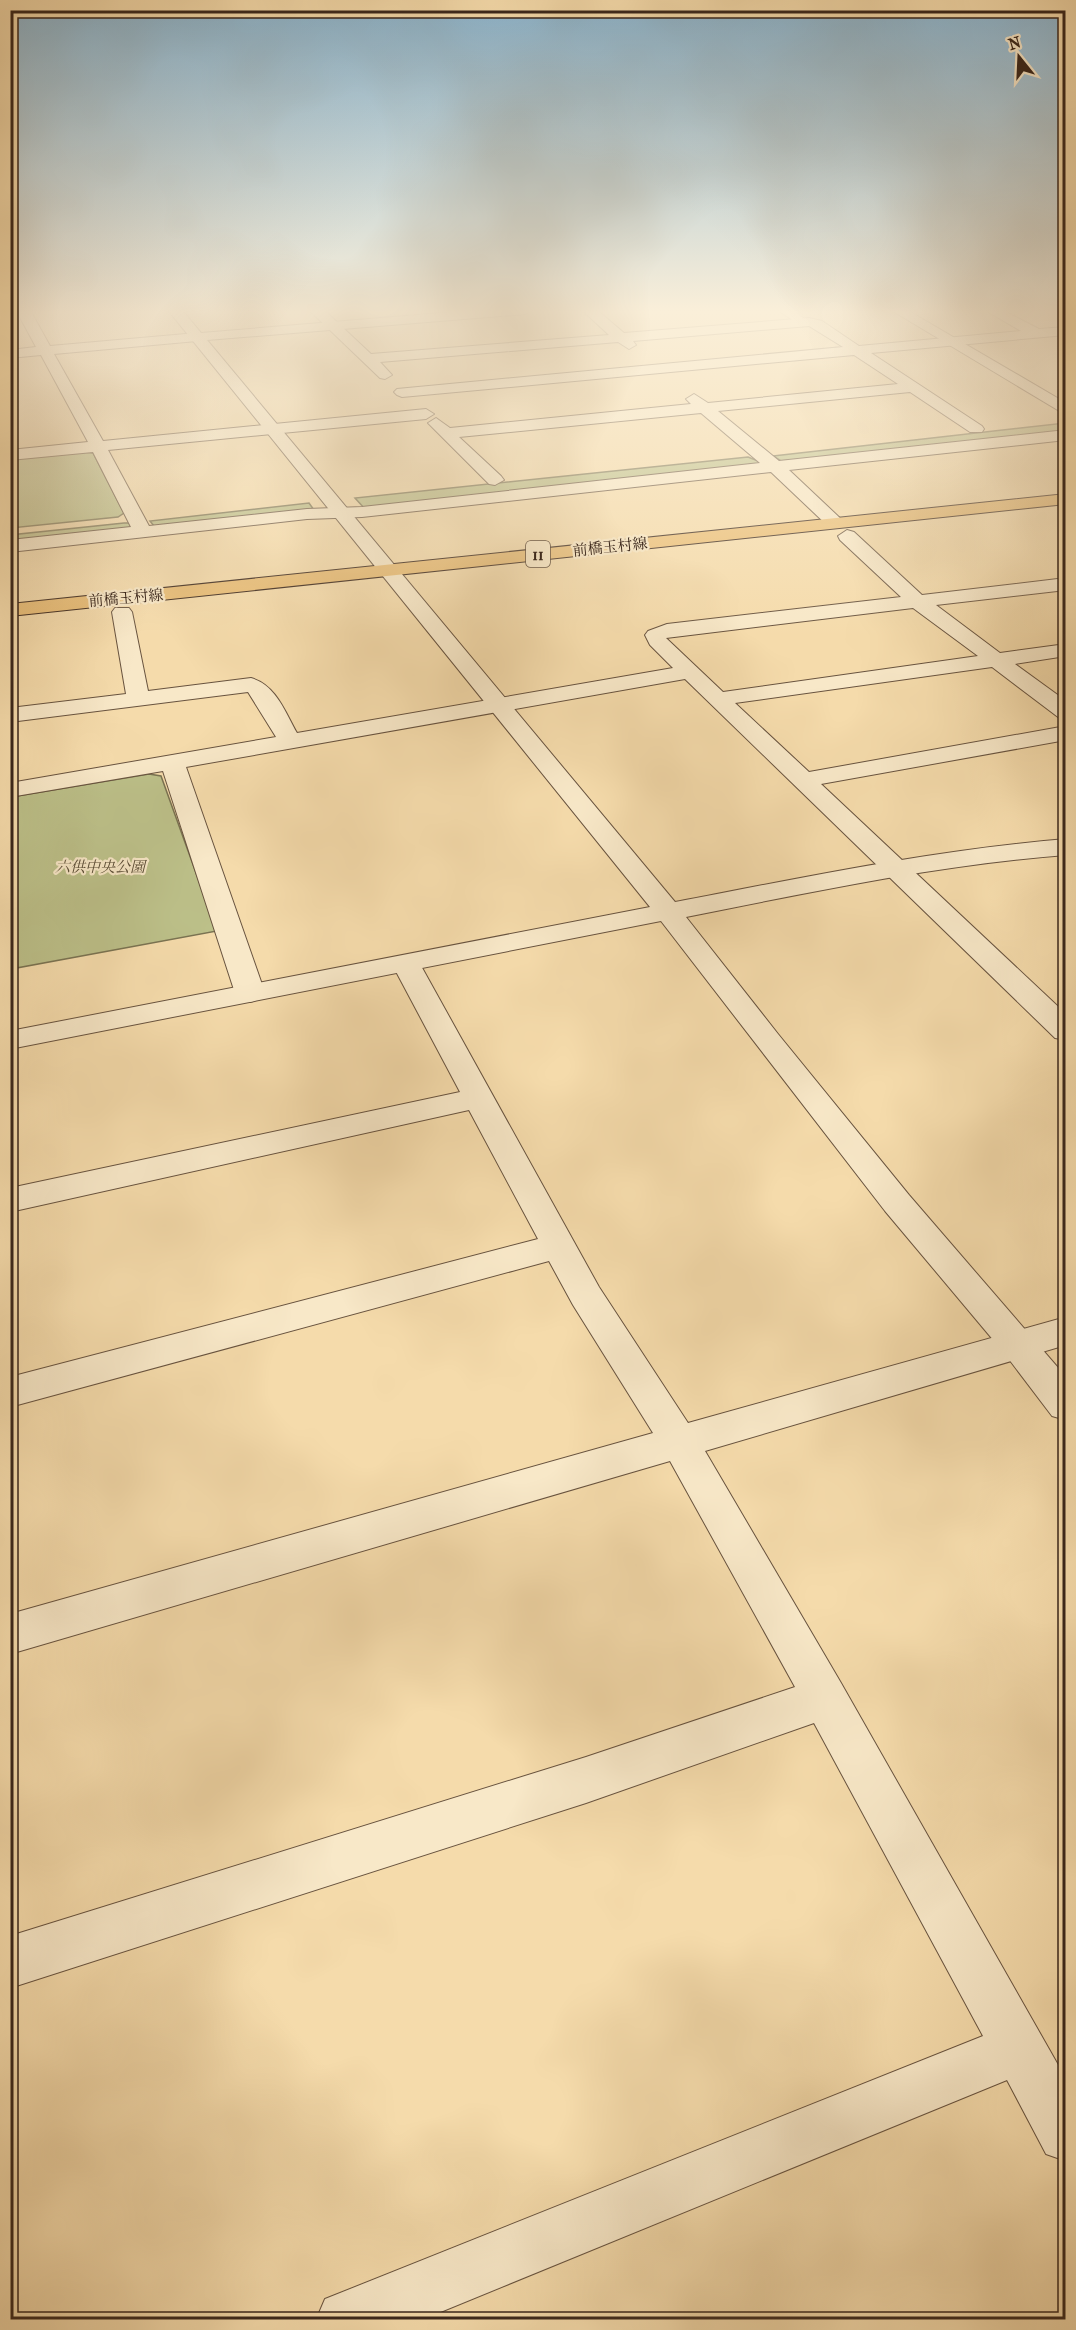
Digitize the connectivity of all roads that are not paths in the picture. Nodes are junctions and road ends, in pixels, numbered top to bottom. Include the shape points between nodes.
1 (82, 419) edge
2 (264, 419) edge
3 (377, 419) edge
4 (431, 419) edge
5 (593, 419) edge
6 (717, 419) edge
7 (961, 419) edge
8 (1065, 420) edge
9 (146, 423) dead end
10 (272, 429) junction
11 (976, 429) junction
12 (446, 433) junction
13 (1065, 435) edge
14 (165, 440) junction
15 (98, 447) junction
16 (758, 452) junction
17 (10, 455) edge
18 (776, 467) junction
19 (495, 480) junction
20 (440, 486) dead end
21 (355, 495) dead end
22 (328, 498) junction
23 (1065, 499) edge
24 (340, 512) junction
25 (1065, 513) edge
26 (139, 525) junction
27 (841, 529) junction
28 (10, 531) edge
29 (10, 546) edge
30 (395, 577) junction
31 (1065, 584) edge
32 (916, 600) junction
33 (10, 610) edge
34 (122, 612) junction
35 (10, 623) edge
36 (1065, 650) edge
37 (995, 660) junction
38 (690, 672) junction
39 (138, 698) junction
40 (720, 699) junction
41 (499, 705) junction
42 (1065, 712) edge
43 (10, 715) edge
44 (1065, 733) edge
45 (291, 742) junction
46 (173, 764) junction
47 (806, 780) junction
48 (10, 784) edge
49 (11, 790) edge
50 (1065, 847) edge
51 (894, 868) junction
52 (668, 913) junction
53 (406, 964) junction
54 (250, 993) junction
55 (1065, 1031) edge
56 (10, 1040) edge
57 (479, 1098) junction
58 (10, 1200) edge
59 (559, 1246) junction
60 (1065, 1331) edge
61 (1018, 1344) junction
62 (10, 1392) edge
63 (1065, 1405) edge
64 (680, 1443) junction
65 (10, 1634) edge
66 (825, 1698) junction
67 (10, 1962) edge
68 (1017, 2047) junction
69 (1065, 2134) edge
70 (346, 2319) edge

1 - 15 street
2 - 10 street
3 - 10 street
4 - 12 street
5 - 12 street
6 - 16 street
7 - 11 street
8 - 11 street
9 - 14 street
10 - 14 street
10 - 22 street
11 - 16 street
12 - 19 street
13 - 18 street
14 - 15 street
15 - 17 street
15 - 26 street
16 - 18 street
16 - 19 street
18 - 24 street
18 - 27 street
19 - 20 street
21 - 22 street
22 - 24 street
22 - 26 street
23 - 27 main road, 前橋玉村線 / 11
24 - 26 street
24 - 30 street
25 - 27 main road, 前橋玉村線 / 11
26 - 28 street
26 - 29 street
27 - 30 main road, 前橋玉村線 / 11
27 - 32 street
30 - 33 main road, 前橋玉村線 / 11
30 - 34 main road, 前橋玉村線 / 11
30 - 41 street
31 - 32 street
32 - 37 street
32 - 38 street via 667,630 655,635
34 - 35 main road, 前橋玉村線 / 11
34 - 39 street
36 - 37 street
37 - 40 street
37 - 42 street
38 - 40 street
38 - 41 street
39 - 43 street
39 - 45 street via 244,685 258,687
40 - 47 street
41 - 45 street
41 - 52 street
44 - 47 street
45 - 46 street
46 - 49 street
46 - 54 street
47 - 51 street
48 - 49 street
50 - 51 street via 981,854
51 - 52 street
51 - 55 street
52 - 53 street
52 - 61 street via 897,1203
53 - 54 street
53 - 57 street
54 - 56 street
57 - 58 street
57 - 59 street
59 - 62 street
59 - 64 street via 586,1296
60 - 61 street
61 - 63 street
61 - 64 street
64 - 65 street
64 - 66 street
66 - 67 street via 586,1780
66 - 68 street
68 - 69 street
68 - 70 street

